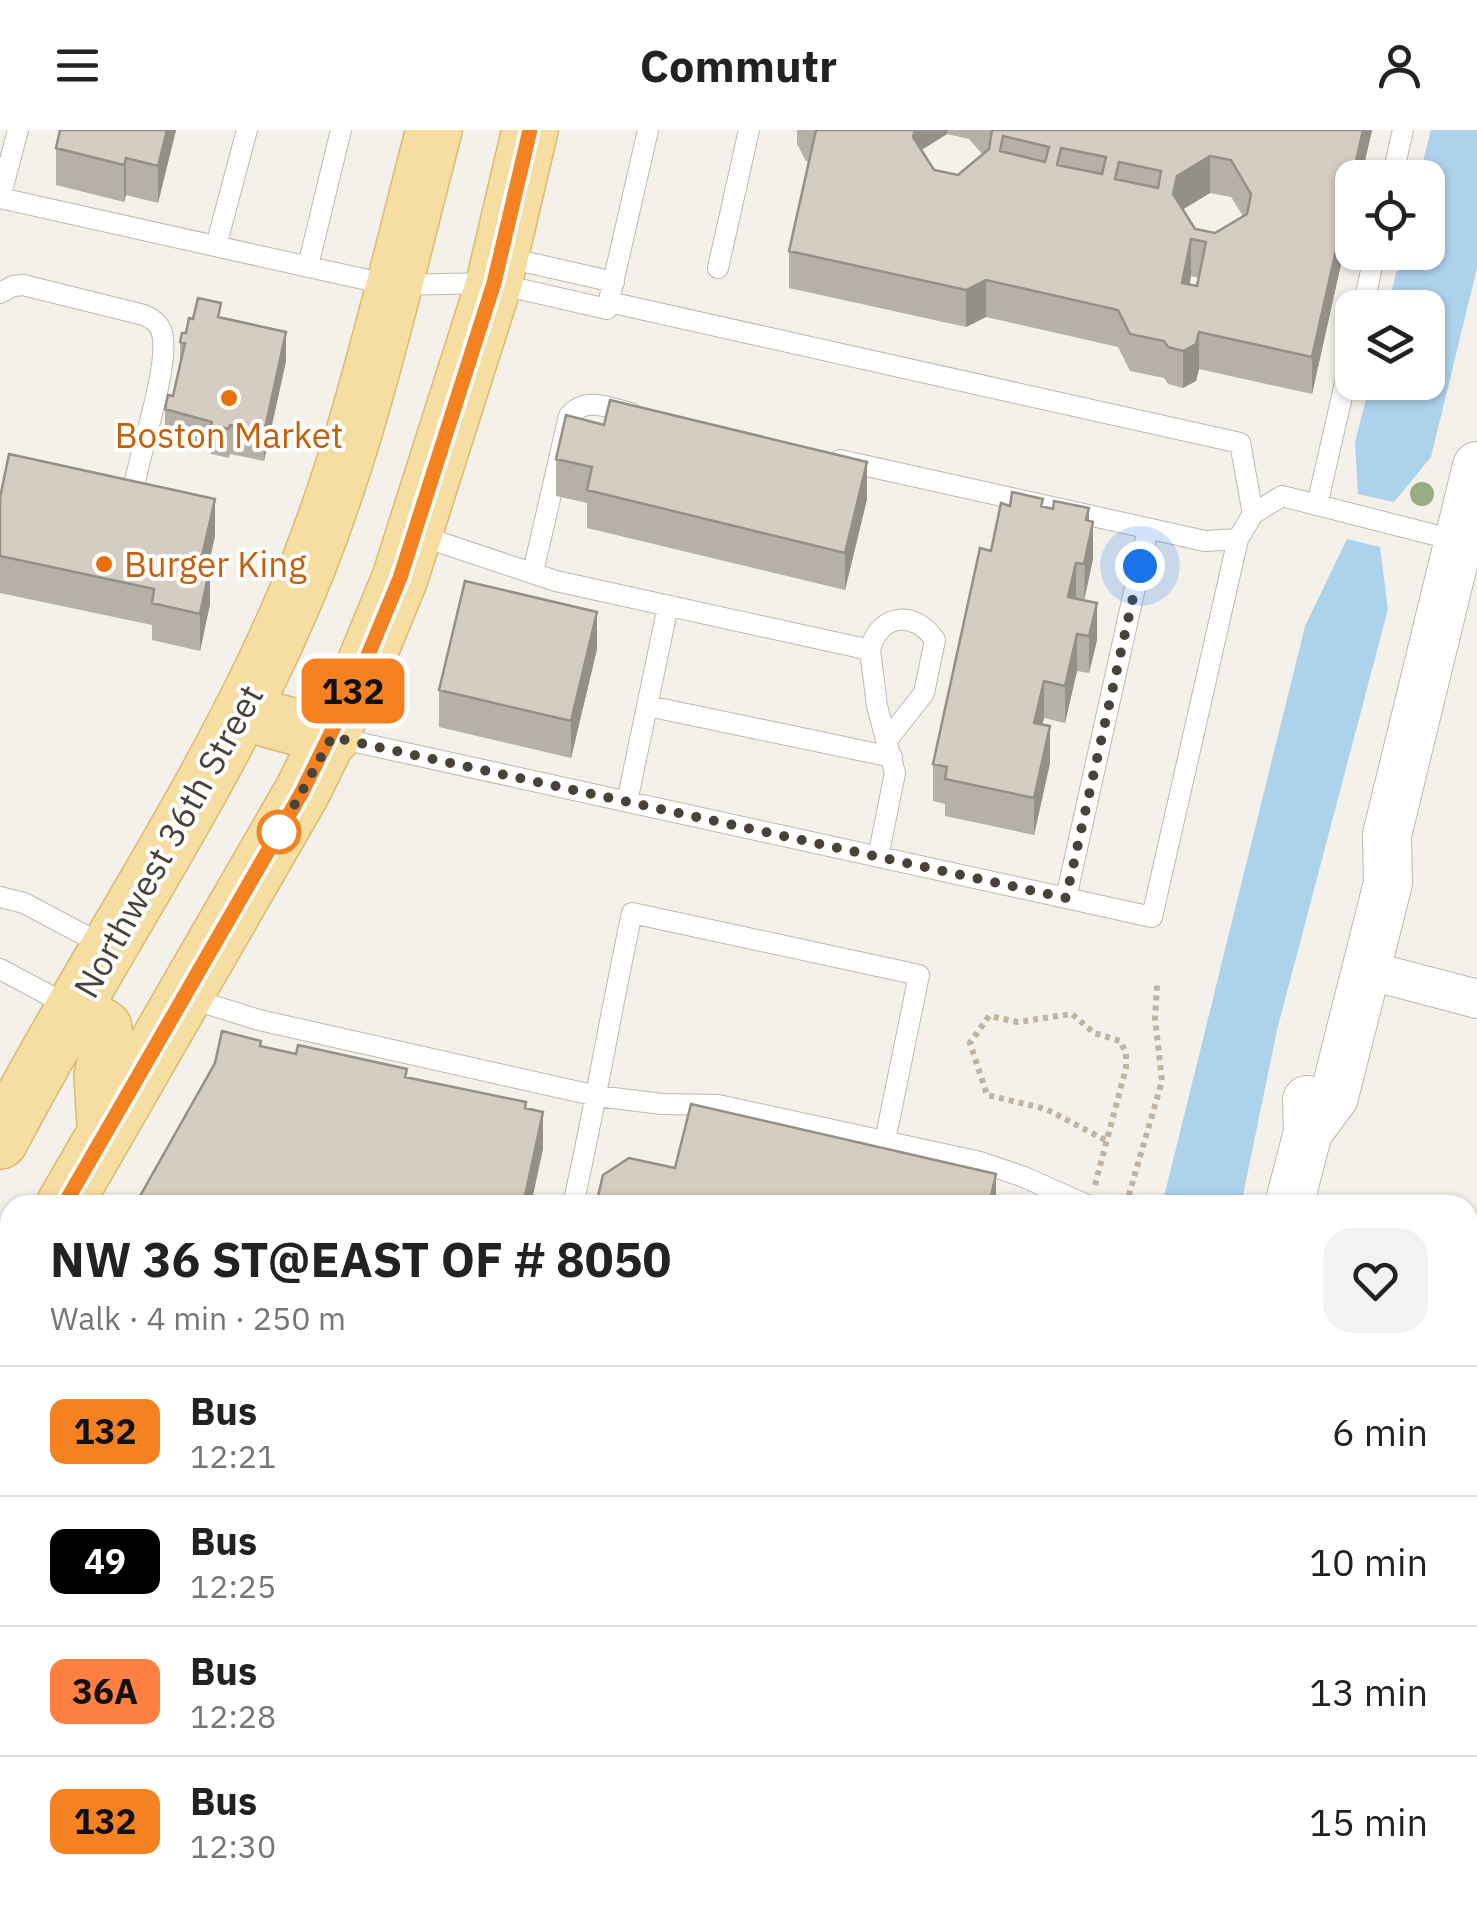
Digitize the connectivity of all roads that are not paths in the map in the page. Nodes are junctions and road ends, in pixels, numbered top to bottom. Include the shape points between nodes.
1 (18, 130) edge
2 (247, 130) edge
3 (341, 130) edge
4 (434, 130) edge
5 (530, 130) edge
6 (648, 130) edge
7 (749, 130) edge
8 (1403, 130) edge
9 (1396, 160) edge
10 (216, 246) junction
11 (308, 266) junction
12 (718, 268) dead end
13 (497, 270) junction
14 (394, 285) junction
15 (0, 293) edge
16 (610, 298) junction
17 (1341, 400) edge
18 (642, 416) edge
19 (817, 454) edge
20 (1477, 466) edge
21 (135, 482) edge
22 (1317, 505) junction
23 (1253, 514) junction
24 (1148, 528) junction
25 (414, 534) junction
26 (1238, 539) junction
27 (1458, 541) junction
28 (533, 572) junction
29 (668, 606) junction
30 (870, 650) junction
31 (648, 706) junction
32 (240, 712) junction
33 (332, 737) junction
34 (890, 748) junction
35 (626, 802) junction
36 (1387, 835) junction
37 (878, 857) junction
38 (142, 891) junction
39 (0, 897) edge
40 (1066, 898) junction
41 (109, 948) junction
42 (0, 969) edge
43 (1367, 970) junction
44 (183, 996) junction
45 (1477, 998) edge
46 (75, 1009) junction
47 (597, 1096) junction
48 (3, 1128) edge
49 (105, 1132) junction
50 (1308, 1132) junction
51 (885, 1141) junction
52 (70, 1195) edge
53 (575, 1195) edge
54 (1083, 1195) edge
55 (1292, 1195) edge

1 - 10 lane via 0,198
2 - 10 lane
3 - 11 lane
4 - 14 main road, Northwest 36th Street
5 - 13 main road
6 - 16 lane
7 - 12 lane
8 - 9 lane
10 - 11 lane
11 - 14 lane
13 - 14 lane
13 - 16 lane
13 - 25 main road
14 - 32 main road, Northwest 36th Street via 322,530
15 - 21 lane via 22,286 144,315 159,326 162,363
16 - 23 lane via 1240,443
17 - 22 lane
18 - 28 lane via 591,404 569,416
19 - 24 lane
20 - 27 street
22 - 23 lane via 1282,496
22 - 27 lane
23 - 26 lane
24 - 26 lane via 1205,541
24 - 40 lane
25 - 28 lane
25 - 33 main road
26 - 40 lane via 1152,917
27 - 36 street
28 - 29 lane
29 - 30 lane
29 - 31 lane
30 - 34 lane
30 - 34 lane via 883,623 899,619 936,640 924,692
31 - 34 lane
31 - 35 lane
32 - 33 main road
32 - 38 main road, Northwest 36th Street
33 - 35 lane
33 - 44 main road
34 - 37 lane via 895,772
35 - 37 lane
36 - 43 street via 1388,883
36 - 50 street via 1362,877 1307,1092
37 - 40 lane
38 - 41 main road, Northwest 36th Street
38 - 44 main road via 142,954 155,978
39 - 41 lane via 24,902
41 - 46 main road, Northwest 36th Street
42 - 46 lane
43 - 45 street
43 - 50 street via 1334,1097
44 - 47 lane via 259,1020
44 - 49 main road
46 - 48 main road, Northwest 36th Street
46 - 49 main road via 104,1028
47 - 51 lane via 718,1105
47 - 51 lane via 632,913 919,975
47 - 53 lane
49 - 52 main road
50 - 55 street
51 - 54 lane

